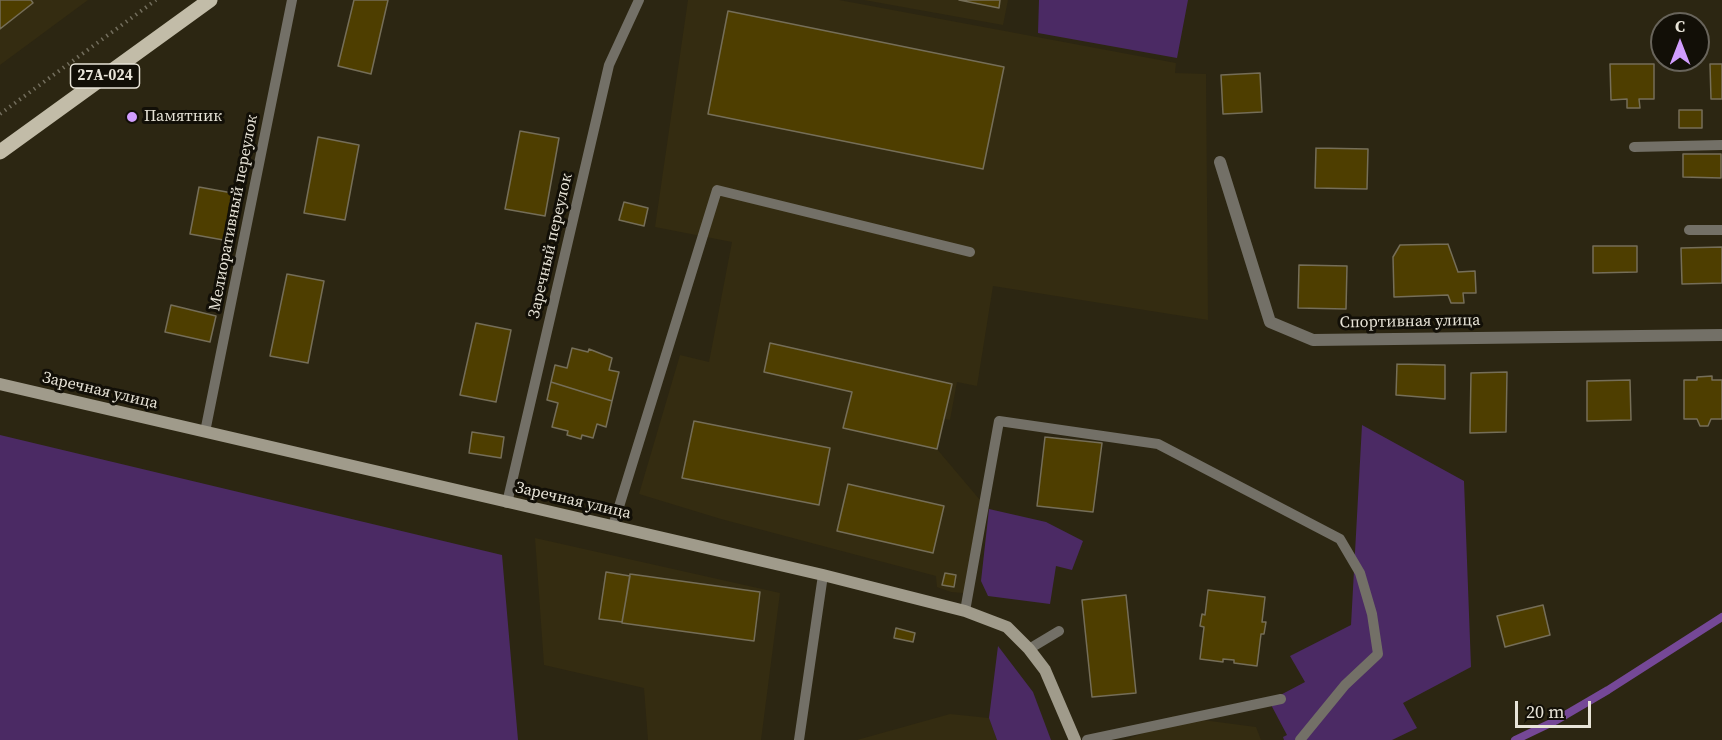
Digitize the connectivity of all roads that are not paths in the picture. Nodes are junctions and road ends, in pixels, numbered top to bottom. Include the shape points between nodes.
1 (210, 0) edge
2 (292, 0) edge
3 (639, 0) edge
4 (1722, 146) edge
5 (1634, 147) dead end
6 (0, 152) edge
7 (1220, 162) dead end
8 (1689, 230) dead end
9 (1722, 230) edge
10 (970, 252) dead end
11 (1722, 335) edge
12 (0, 384) edge
13 (205, 432) junction
14 (507, 503) junction
15 (613, 526) junction
16 (823, 575) junction
17 (965, 611) junction
18 (1059, 631) dead end
19 (1029, 649) junction
20 (1281, 699) dead end
21 (800, 740) edge
22 (1074, 740) edge
23 (1087, 740) edge
24 (1300, 740) edge

1 - 6 main road, 27А-024
2 - 13 lane, Мелиоративный переулок
3 - 14 lane, Заречный переулок via 609,65
4 - 5 lane
7 - 11 street, Спортивная улица via 1270,322 1312,340
8 - 9 lane
10 - 15 lane via 717,190
12 - 13 main road, Заречная улица
13 - 14 main road, Заречная улица
14 - 15 main road, Заречная улица
15 - 16 main road, Заречная улица
16 - 17 main road, Заречная улица
16 - 21 lane
17 - 19 main road, Заречная улица via 1007,627
17 - 24 lane via 999,421 1158,444 1340,539 1360,573 1378,654 1345,685
18 - 19 lane
19 - 22 main road, Заречная улица via 1046,670
20 - 23 lane

